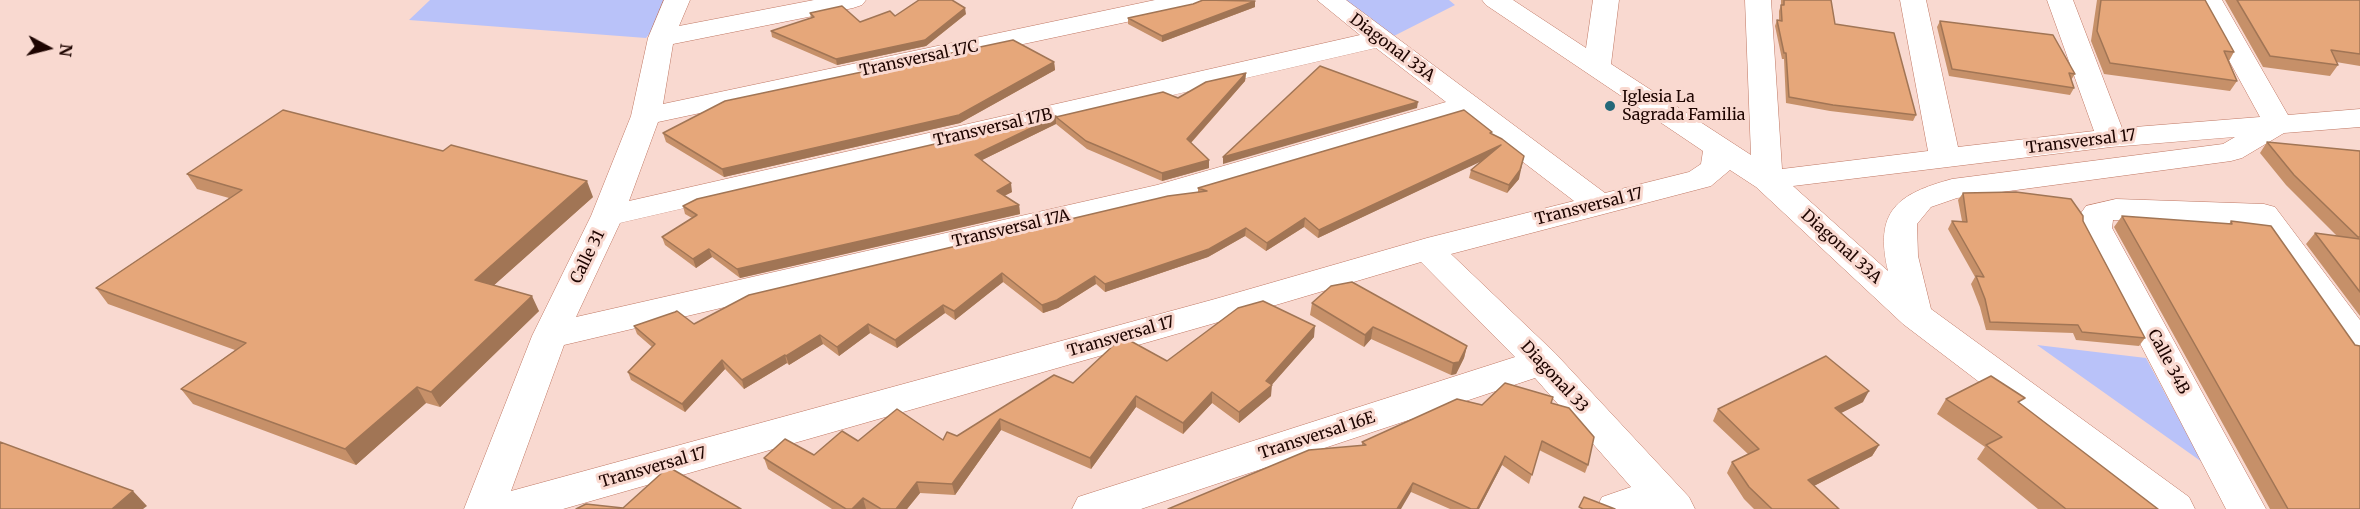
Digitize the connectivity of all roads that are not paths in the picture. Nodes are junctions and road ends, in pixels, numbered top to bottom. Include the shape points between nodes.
1 (677, 0) edge
2 (853, 0) edge
3 (1192, 0) edge
4 (1330, 0) edge
5 (1495, 0) edge
6 (1606, 0) edge
7 (1758, 0) edge
8 (1913, 0) edge
9 (2061, 0) edge
10 (2209, 0) edge
11 (662, 38) junction
12 (1379, 39) junction
13 (1597, 67) junction
14 (1468, 105) junction
15 (646, 116) junction
16 (2360, 118) edge
17 (2278, 124) junction
18 (2111, 138) junction
19 (1718, 148) junction
20 (1945, 159) junction
21 (1767, 180) junction
22 (1598, 204) junction
23 (607, 216) junction
24 (1427, 249) junction
25 (1915, 315) junction
26 (550, 336) junction
27 (2360, 346) edge
28 (1542, 362) junction
29 (1668, 501) edge
30 (484, 509) edge
31 (505, 509) edge
32 (1092, 509) edge
33 (1616, 509) edge
34 (2175, 509) edge
35 (2246, 509) edge

1 - 11 street, Calle 31
2 - 11 street
3 - 15 street, Transversal 17C
4 - 12 street, Diagonal 33A
5 - 13 street, Diagonal 33A
6 - 13 street
7 - 21 street
8 - 20 street
9 - 18 street
10 - 17 street
11 - 15 street, Calle 31
12 - 14 street, Diagonal 33A
12 - 23 street, Transversal 17B
13 - 19 street, Diagonal 33A
14 - 22 street, Diagonal 33A
14 - 26 street, Transversal 17A via 1162,194
15 - 23 street, Calle 31
16 - 17 street, Transversal 17
17 - 18 street, Transversal 17
17 - 25 street via 2231,152 1952,189 1920,200 1902,222 1901,256
18 - 20 street, Transversal 17
19 - 21 street, Diagonal 33A
19 - 22 street, Transversal 17 via 1716,168 1700,179
20 - 21 street, Transversal 17
21 - 25 street, Diagonal 33A
22 - 24 street, Transversal 17
23 - 26 street, Calle 31
24 - 28 street, Diagonal 33
24 - 31 street, Transversal 17
25 - 34 street, Diagonal 33A
26 - 30 street, Calle 31
27 - 35 street, Calle 34B via 2264,214 2116,209 2097,213 2096,228
28 - 29 street, Diagonal 33
28 - 32 street, Transversal 16E
29 - 33 street

